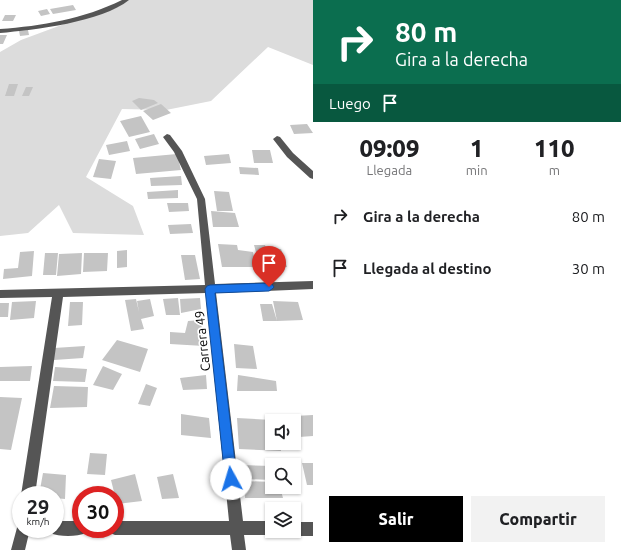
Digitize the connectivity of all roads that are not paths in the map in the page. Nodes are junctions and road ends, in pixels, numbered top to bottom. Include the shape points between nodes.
1 (126, 0) edge
2 (0, 31) edge
3 (167, 137) dead end
4 (277, 139) dead end
5 (313, 176) edge
6 (313, 285) edge
7 (210, 289) junction
8 (0, 294) edge
9 (58, 294) junction
10 (29, 486) edge
11 (237, 527) junction
12 (124, 528) edge
13 (265, 528) edge
14 (301, 529) edge
15 (313, 529) edge
16 (21, 538) edge
17 (18, 550) edge
18 (239, 550) edge

1 - 2 street via 110,9 88,16
3 - 7 street, Carrera 49 via 178,151 201,199
4 - 5 street
6 - 7 street
7 - 9 street
7 - 11 street, Carrera 49
8 - 9 street
9 - 10 street
11 - 12 street
11 - 13 street
11 - 18 street, Carrera 49
14 - 15 street
16 - 17 street

